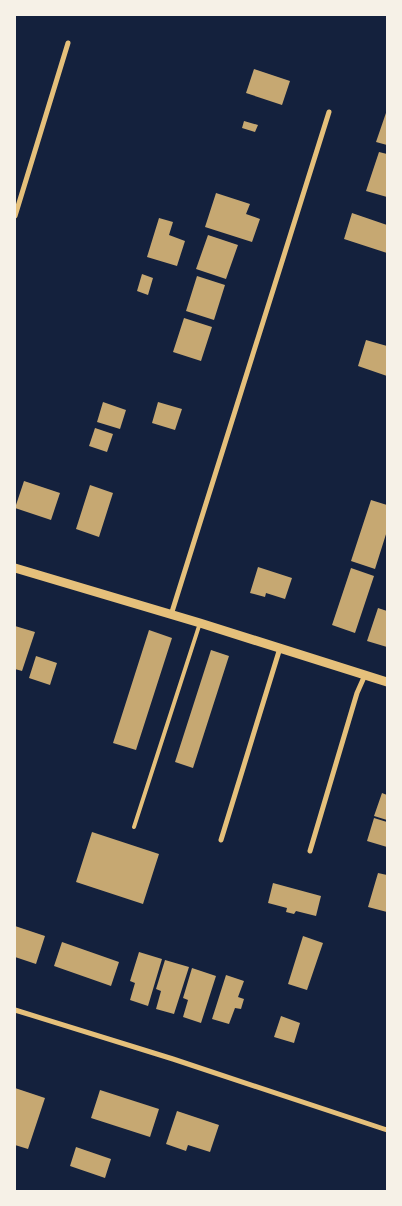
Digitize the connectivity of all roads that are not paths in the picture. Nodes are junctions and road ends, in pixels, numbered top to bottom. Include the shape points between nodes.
1 (68, 43) dead end
2 (329, 112) dead end
3 (15, 216) edge
4 (15, 568) edge
5 (171, 615) junction
6 (200, 623) junction
7 (280, 648) junction
8 (365, 675) junction
9 (387, 682) edge
10 (134, 827) dead end
11 (221, 840) dead end
12 (310, 851) dead end
13 (15, 1010) edge
14 (387, 1130) edge

1 - 3 street
2 - 5 street
4 - 5 street
5 - 6 street
6 - 7 street
6 - 10 lane
7 - 8 street
7 - 11 street
8 - 9 street
8 - 12 street via 357,692
13 - 14 street

